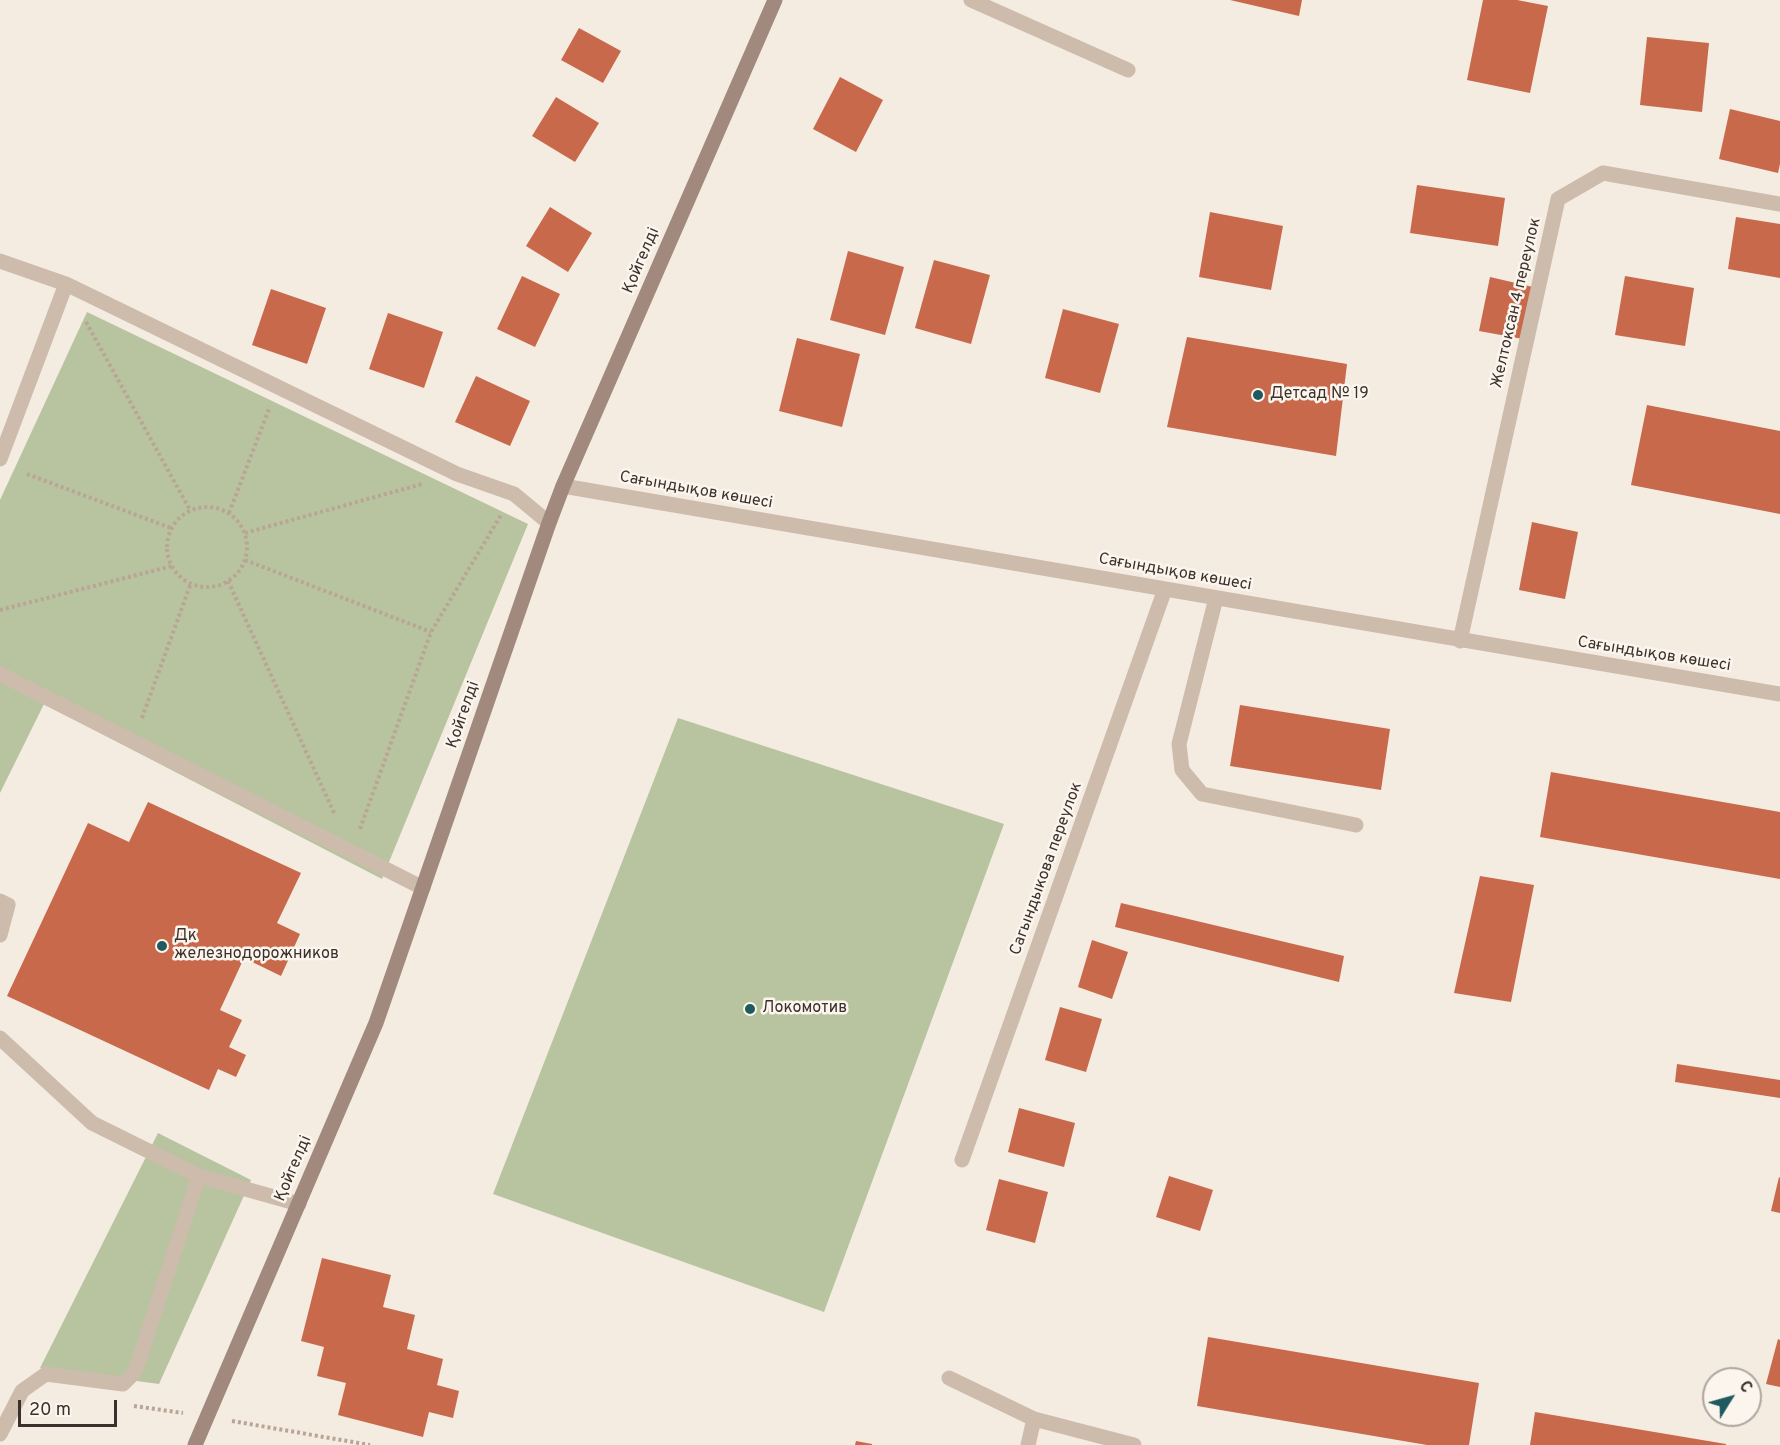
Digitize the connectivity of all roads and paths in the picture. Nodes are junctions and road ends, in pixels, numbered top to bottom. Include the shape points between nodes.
1 (775, 0) edge
2 (971, 0) edge
3 (1128, 70) dead end
4 (1780, 204) edge
5 (0, 261) edge
6 (66, 284) junction
7 (278, 386) junction
8 (0, 459) edge
9 (27, 474) dead end
10 (457, 474) junction
11 (563, 486) junction
12 (514, 494) junction
13 (190, 510) junction
14 (228, 513) junction
15 (549, 522) junction
16 (171, 528) junction
17 (245, 533) junction
18 (245, 560) junction
19 (172, 566) junction
20 (228, 581) junction
21 (191, 583) junction
22 (1165, 589) junction
23 (1216, 598) junction
24 (0, 610) edge
25 (432, 632) junction
26 (1460, 641) junction
27 (0, 674) edge
28 (1780, 694) edge
29 (134, 742) junction
30 (1356, 825) dead end
31 (351, 852) junction
32 (423, 888) junction
33 (0, 901) edge
34 (0, 934) edge
35 (0, 1038) edge
36 (962, 1160) dead end
37 (199, 1176) junction
38 (299, 1204) junction
39 (949, 1378) dead end
40 (208, 1416) junction
41 (1034, 1419) junction
42 (0, 1434) edge
43 (195, 1445) edge
44 (370, 1445) edge
45 (1029, 1445) edge
46 (1134, 1445) edge

1 - 11 street, Қойгелді
2 - 3 street
4 - 26 street, Желтоксан 4 переулок via 1603,173 1558,199
5 - 6 street
6 - 7 street
6 - 8 street
6 - 13 path
7 - 10 street
7 - 14 path
9 - 16 path
10 - 12 street
10 - 17 path
11 - 15 street, Қойгелді
11 - 22 street, Сағындықов көшесі
12 - 15 street
12 - 25 path
13 - 14 path via 216,507
13 - 16 path
14 - 17 path
15 - 32 street, Қойгелді
16 - 19 path via 168,553
17 - 18 path
18 - 20 path
18 - 25 path
19 - 21 path
19 - 24 path
20 - 21 path via 216,586
20 - 31 path
21 - 29 path
22 - 23 street, Сағындықов көшесі
22 - 36 street, Сагындыкова переулок
23 - 26 street, Сағындықов көшесі
23 - 30 street via 1179,744 1182,770 1202,794
25 - 31 path
26 - 28 street, Сағындықов көшесі
27 - 29 street
29 - 31 street
31 - 32 street
32 - 38 street, Қойгелді via 376,1023
33 - 34 street via 8,905
35 - 37 street via 92,1123
37 - 38 street
37 - 42 street via 135,1372 123,1384 46,1374 22,1391
38 - 40 street, Қойгелді
39 - 41 street
40 - 43 street, Қойгелді
40 - 44 path
41 - 45 street
41 - 46 street

